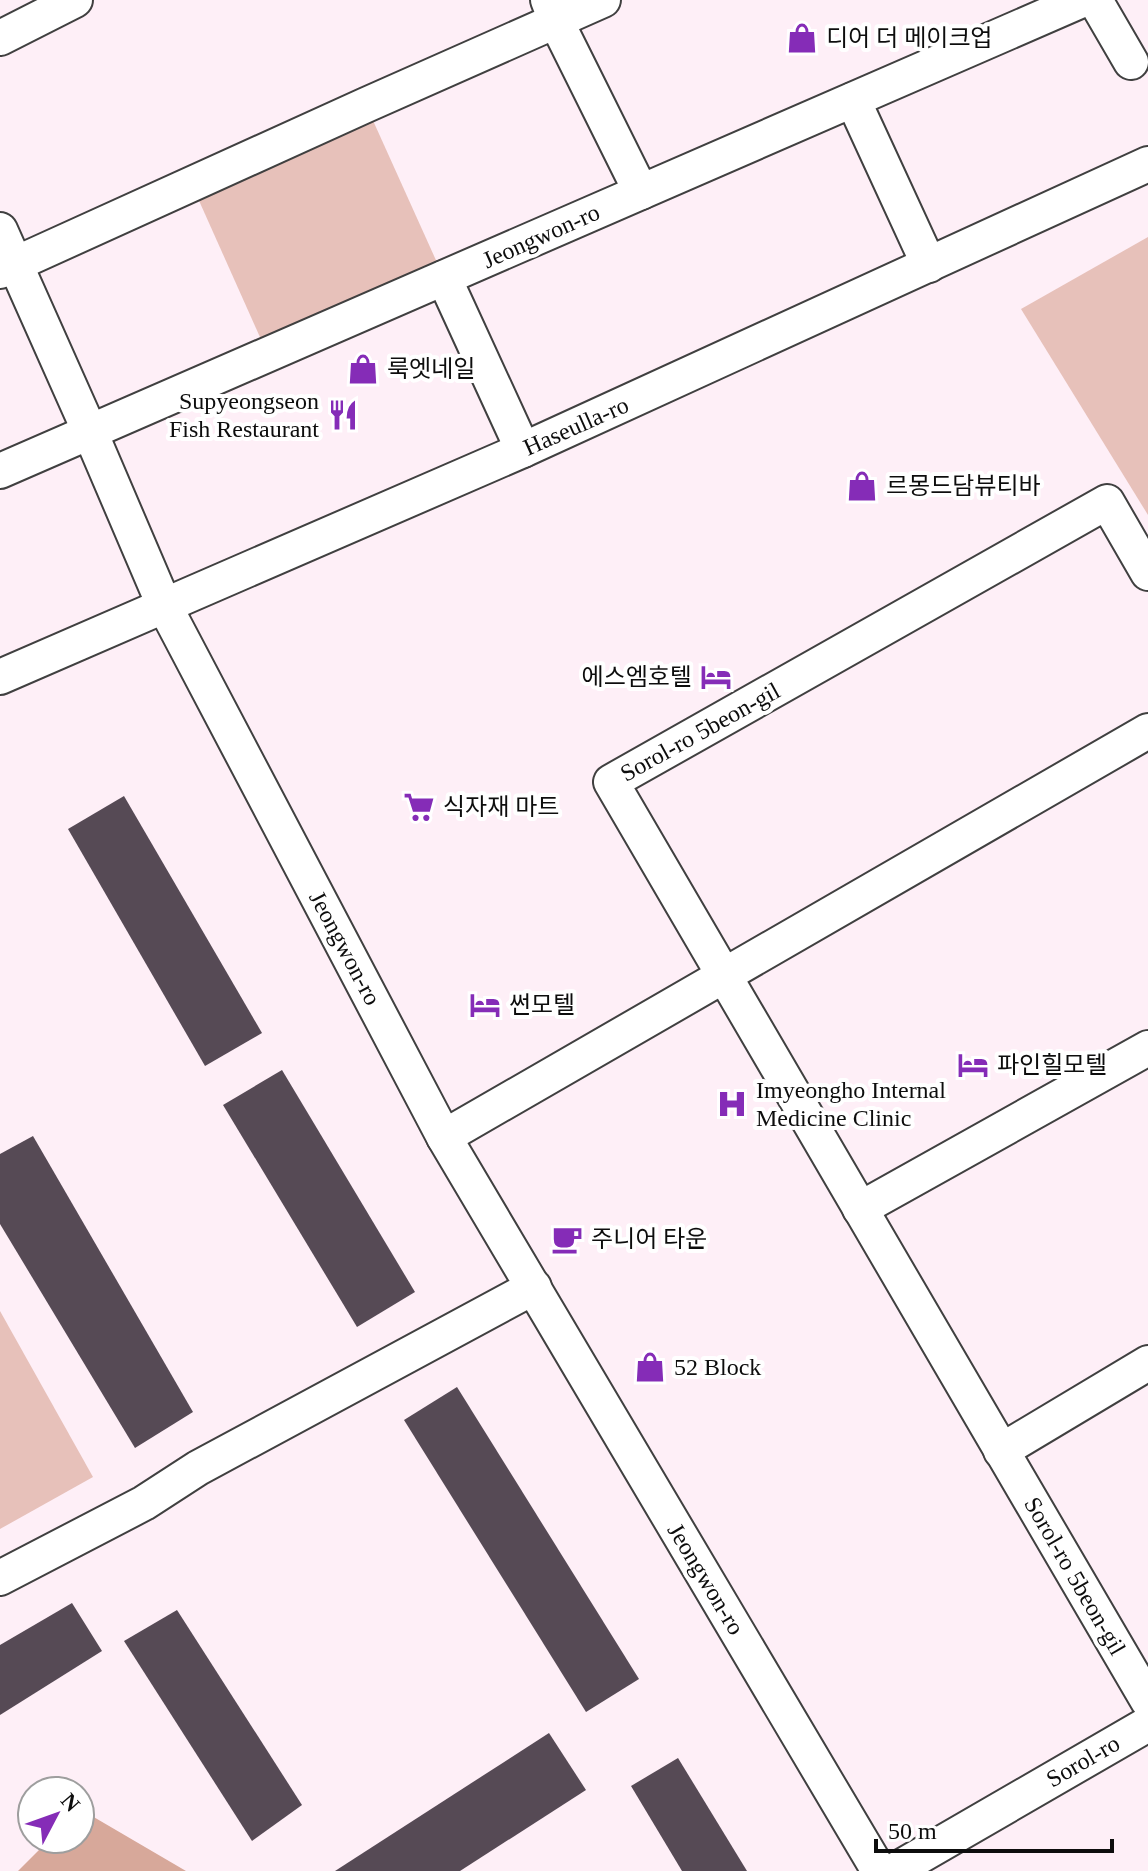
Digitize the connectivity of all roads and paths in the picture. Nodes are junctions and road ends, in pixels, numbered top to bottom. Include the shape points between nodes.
1 (75, 0) edge
2 (603, 0) edge
3 (1082, 0) edge
4 (1095, 0) edge
5 (552, 11) edge
6 (0, 38) edge
7 (1131, 62) dead end
8 (853, 100) junction
9 (1148, 164) edge
10 (641, 192) junction
11 (0, 230) edge
12 (929, 265) junction
13 (8, 268) edge
14 (444, 278) junction
15 (90, 432) junction
16 (523, 450) junction
17 (0, 471) edge
18 (1148, 573) edge
19 (164, 605) junction
20 (0, 677) edge
21 (1148, 731) edge
22 (723, 974) junction
23 (1148, 1048) edge
24 (444, 1137) junction
25 (860, 1209) junction
26 (534, 1287) junction
27 (1148, 1363) edge
28 (1001, 1451) junction
29 (0, 1578) edge
30 (1148, 1701) edge
31 (1148, 1724) edge
32 (879, 1871) edge
33 (894, 1871) edge

1 - 6 street
2 - 5 street
3 - 8 street, Jeongwon-ro
4 - 7 street
5 - 10 street
5 - 13 street
8 - 10 street, Jeongwon-ro
8 - 12 street
9 - 12 street, Haseulla-ro
10 - 14 street, Jeongwon-ro
11 - 13 street, Jeongwon-ro
12 - 16 street, Haseulla-ro
13 - 15 street, Jeongwon-ro
14 - 15 street, Jeongwon-ro
14 - 16 street
15 - 17 street, Jeongwon-ro
15 - 19 street, Jeongwon-ro
16 - 19 street, Haseulla-ro
18 - 22 street, Sorol-ro 5beon-gil via 1107,502 611,782
19 - 20 street, Haseulla-ro
19 - 24 street, Jeongwon-ro
21 - 22 street
22 - 24 street
22 - 25 street, Sorol-ro 5beon-gil
23 - 25 street
24 - 26 street, Jeongwon-ro
25 - 28 street, Sorol-ro 5beon-gil
26 - 29 street
26 - 32 street, Jeongwon-ro
27 - 28 street
28 - 30 street, Sorol-ro 5beon-gil
31 - 33 street, Sorol-ro

